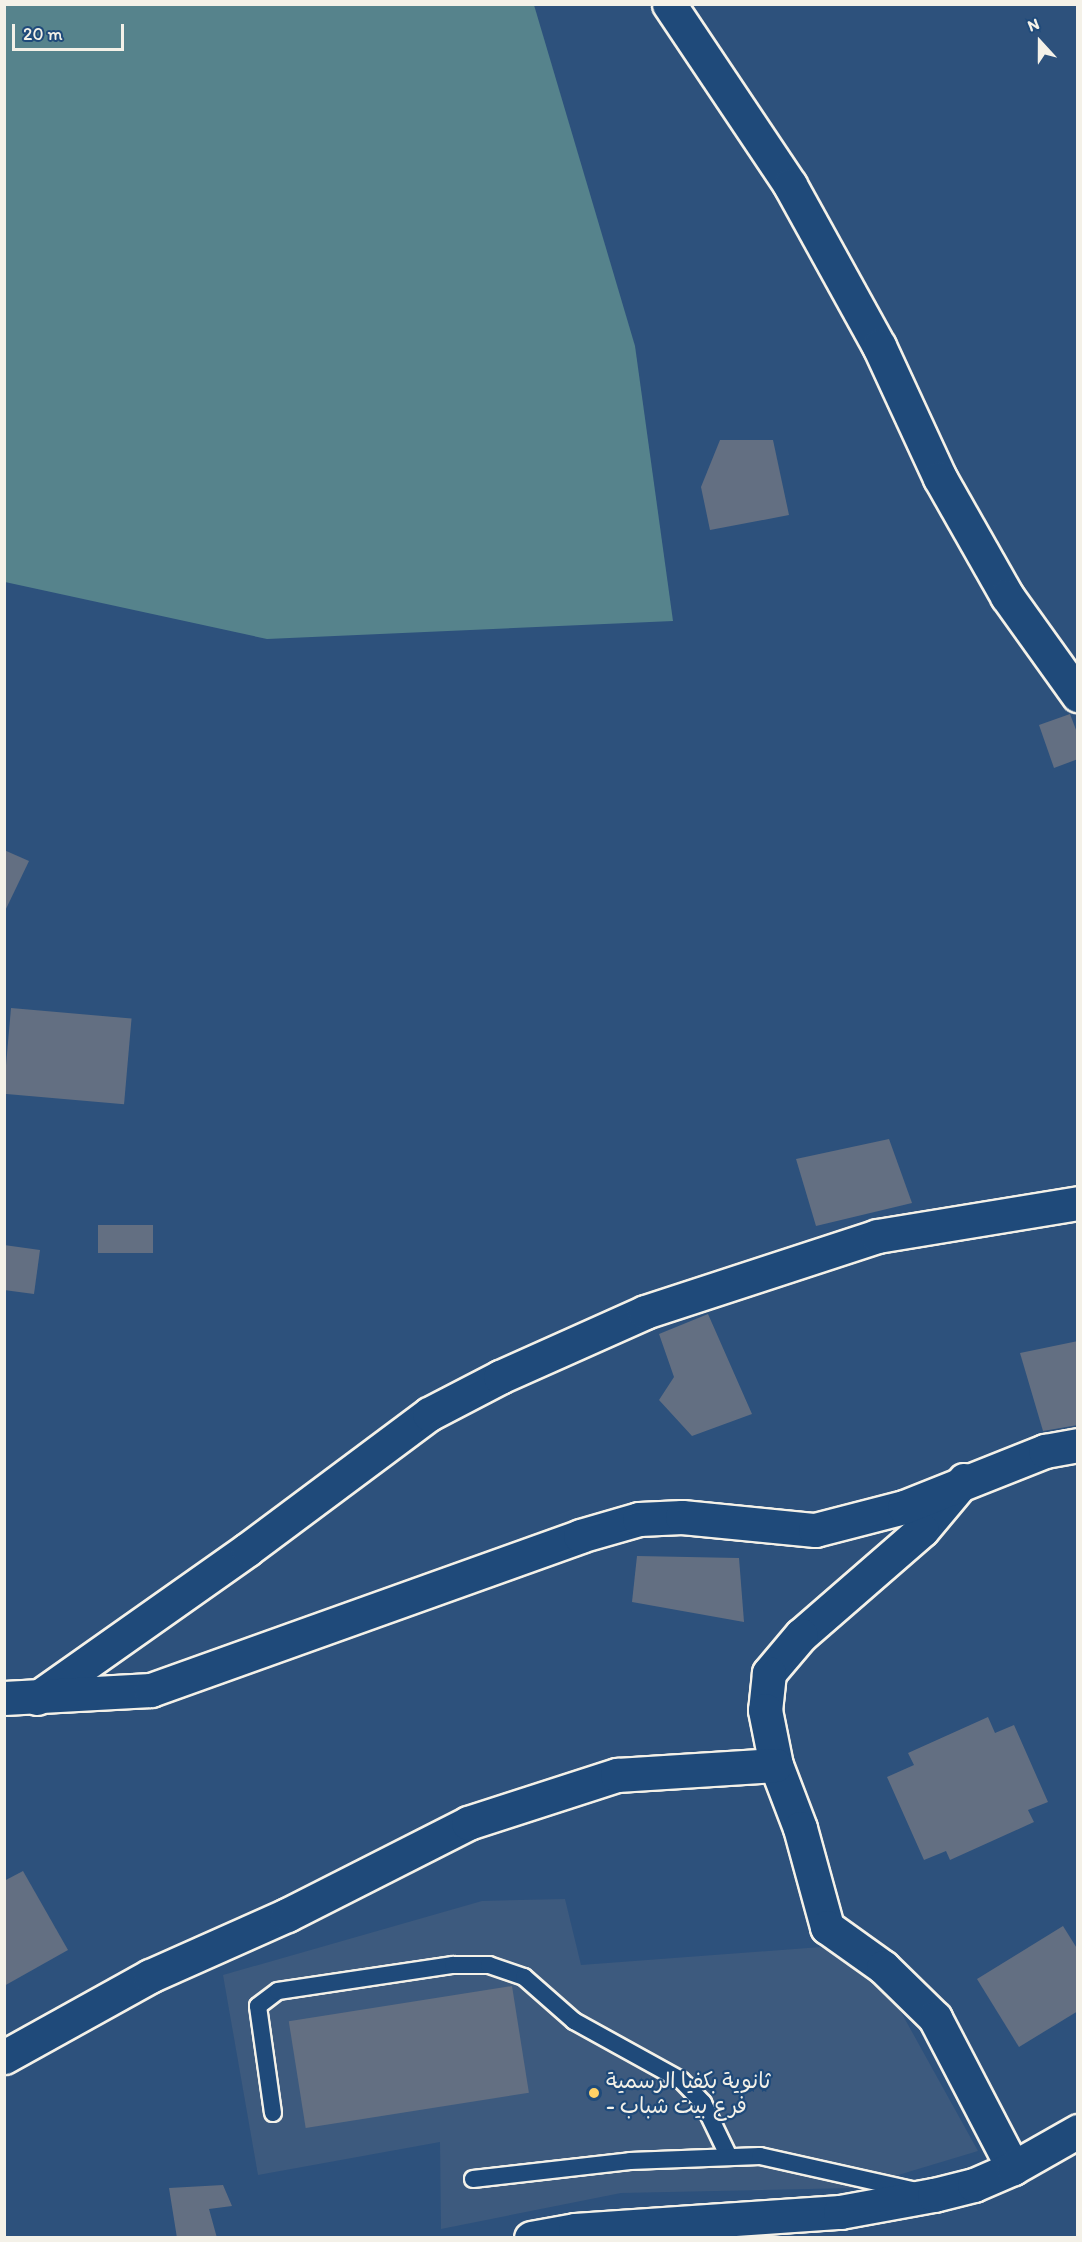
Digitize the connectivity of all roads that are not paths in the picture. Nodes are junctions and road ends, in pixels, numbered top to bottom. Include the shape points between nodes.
1 (669, 4) edge
2 (1077, 695) edge
3 (1077, 1203) edge
4 (1077, 1445) edge
5 (964, 1480) junction
6 (4, 1698) edge
7 (37, 1698) junction
8 (776, 1765) junction
9 (4, 2057) edge
10 (273, 2113) dead end
11 (1077, 2131) edge
12 (729, 2157) junction
13 (1013, 2168) junction
14 (473, 2179) dead end
15 (934, 2195) junction
16 (531, 2238) edge

1 - 2 street via 790,185 879,346 940,478 1007,596
3 - 7 street via 877,1236 645,1312 500,1377 429,1414 248,1550
4 - 5 street via 1045,1451
5 - 7 street via 936,1496 904,1507 815,1530 682,1517 639,1519 580,1536 151,1690
5 - 8 street via 922,1530 801,1635 769,1673 765,1710
6 - 7 street
8 - 9 street via 617,1775 468,1823 287,1916 150,1976
8 - 13 street via 801,1828 827,1927 883,1966 934,2018
10 - 12 lane via 258,2006 278,1991 453,1965 489,1965 524,1977 574,2021 681,2080 703,2103
11 - 13 street
12 - 14 lane via 630,2161
12 - 15 lane via 759,2156
13 - 15 street via 974,2185
15 - 16 street via 840,2212 575,2230

